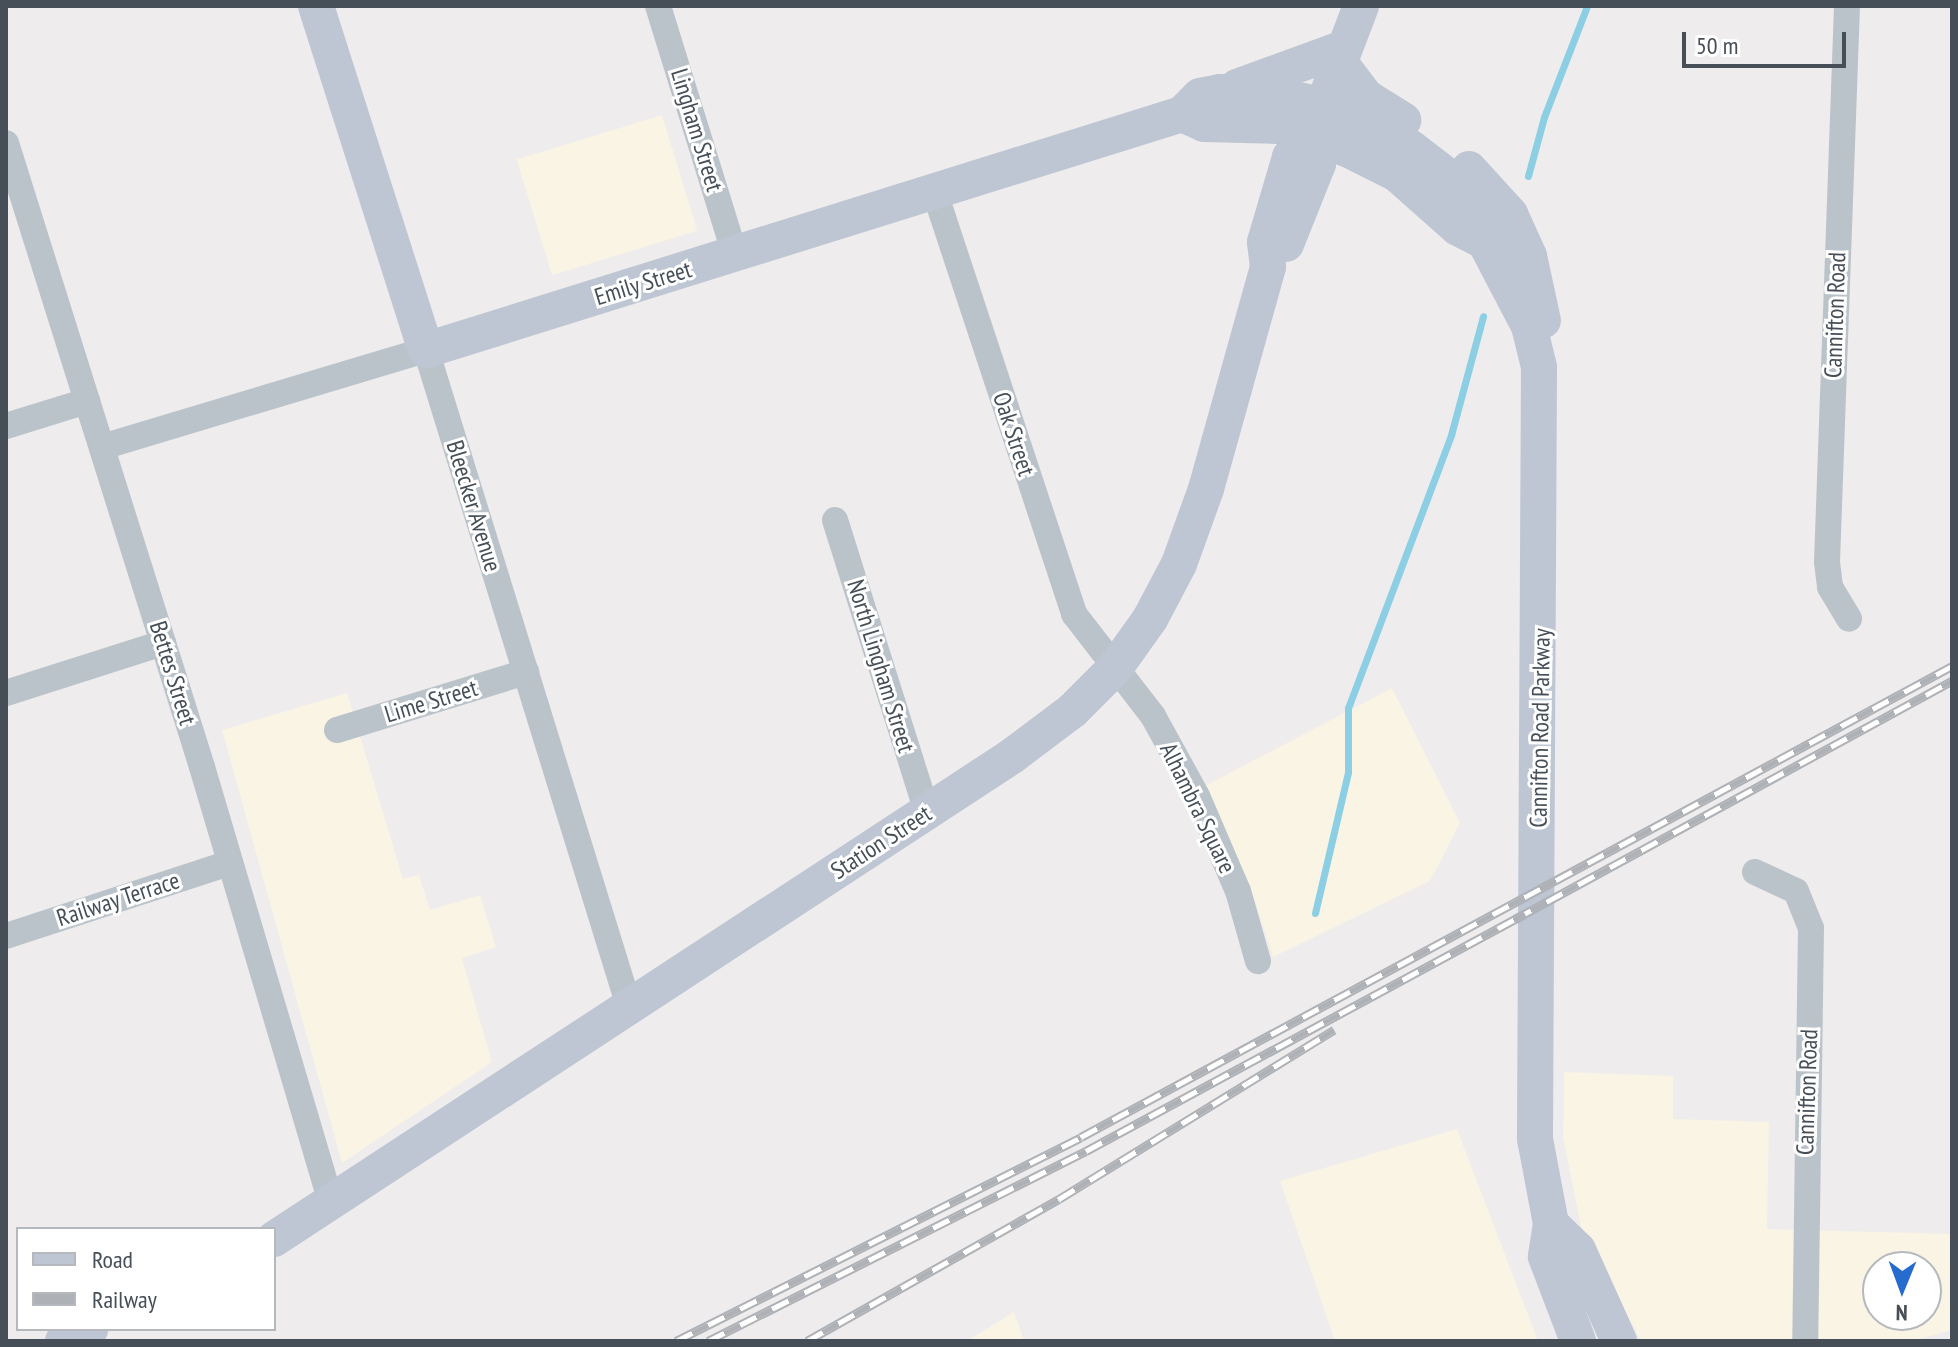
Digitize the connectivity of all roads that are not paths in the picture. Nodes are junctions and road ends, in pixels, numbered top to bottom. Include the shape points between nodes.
1 (316, 6) edge
2 (658, 6) edge
3 (1361, 6) edge
4 (1847, 6) edge
5 (1341, 54) junction
6 (1220, 92) junction
7 (1182, 114) junction
8 (1316, 121) junction
9 (6, 143) edge
10 (934, 190) junction
11 (735, 254) junction
12 (426, 350) junction
13 (87, 401) junction
14 (1542, 410) junction
15 (6, 426) edge
16 (102, 447) junction
17 (835, 520) dead end
18 (1849, 619) dead end
19 (163, 643) junction
20 (1115, 668) junction
21 (526, 672) junction
22 (6, 693) edge
23 (337, 730) dead end
24 (927, 812) junction
25 (229, 863) junction
26 (1755, 872) dead end
27 (6, 936) edge
28 (1258, 961) dead end
29 (629, 1006) junction
30 (332, 1205) junction
31 (1551, 1224) junction
32 (276, 1238) edge
33 (86, 1331) edge
34 (63, 1341) edge
35 (1578, 1341) edge
36 (1619, 1341) edge
37 (1805, 1341) edge

1 - 12 street, Bleecker Avenue
2 - 11 street, Lingham Street
3 - 5 street, Station Street
4 - 18 street, Cannifton Road via 1827,562 1830,587
5 - 6 street
5 - 8 street, Station Street
5 - 14 street via 1366,97 1460,160 1510,214 1529,256 1540,300 1546,349
6 - 7 street, Emily Street via 1200,96
6 - 8 street, Emily Street via 1265,93
7 - 8 street via 1204,124
7 - 10 street, Emily Street
8 - 14 street, Cannifton Road Parkway via 1411,148 1446,175 1477,210 1485,242 1529,326
8 - 20 street, Station Street via 1290,157 1265,242 1268,267 1206,489 1179,564 1150,619
9 - 13 street, Bettes Street
10 - 11 street, Emily Street
10 - 20 street, Oak Street via 1074,614
11 - 12 street, Emily Street
12 - 16 street, Emily Street
12 - 21 street, Bleecker Avenue
13 - 15 street
13 - 16 street, Bettes Street
14 - 31 street, Cannifton Road Parkway via 1535,1139
16 - 19 street, Bettes Street
17 - 24 street, North Lingham Street
19 - 22 street
19 - 25 street, Bettes Street
20 - 24 street, Station Street via 1073,710
20 - 28 street, Alhambra Square via 1153,716 1197,796 1238,891
21 - 23 street, Lime Street
21 - 29 street, Bleecker Avenue
24 - 29 street, Station Street
25 - 27 street, Railway Terrace
25 - 30 street, Bettes Street
26 - 37 street, Cannifton Road via 1796,891 1811,928
29 - 30 street, Station Street
30 - 32 street, Station Street
31 - 35 street, Cannifton Road Parkway via 1546,1257
31 - 36 street via 1578,1250
33 - 34 street

